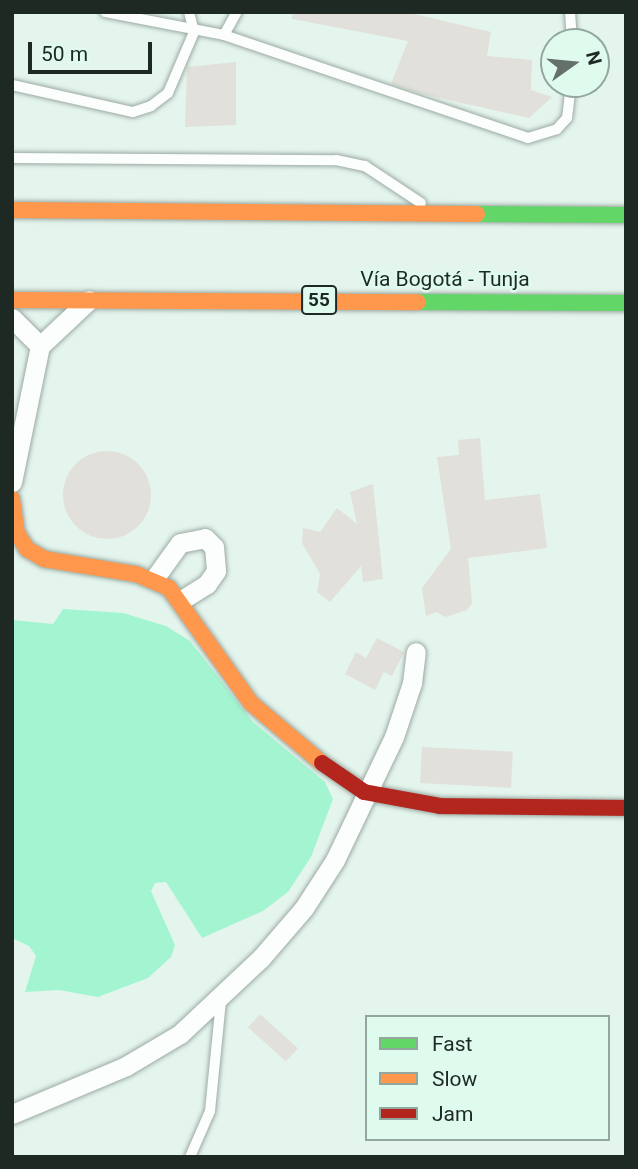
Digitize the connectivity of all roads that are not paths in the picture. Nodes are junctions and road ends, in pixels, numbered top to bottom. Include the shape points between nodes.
1 (105, 12) edge
2 (189, 12) edge
3 (237, 12) edge
4 (194, 32) junction
5 (224, 35) junction
6 (12, 85) edge
7 (569, 98) edge
8 (12, 158) edge
9 (12, 210) edge
10 (436, 213) junction
11 (626, 215) edge
12 (89, 299) junction
13 (12, 300) edge
14 (626, 303) edge
15 (12, 318) edge
16 (40, 346) junction
17 (12, 482) edge
18 (12, 499) edge
19 (154, 579) junction
20 (180, 601) junction
21 (416, 652) dead end
22 (364, 792) junction
23 (626, 808) edge
24 (221, 1000) junction
25 (12, 1114) edge
26 (190, 1157) edge

1 - 4 lane
2 - 4 lane
3 - 5 lane
4 - 5 lane
4 - 6 lane via 168,93 133,112
5 - 7 lane via 528,138 557,129 567,118
8 - 10 lane via 337,160 365,166
9 - 10 main road
10 - 11 main road
12 - 13 main road, Vía Bogotá - Tunja / 55
12 - 14 main road, Vía Bogotá - Tunja / 55
12 - 16 street
15 - 16 street
16 - 17 street
18 - 19 main road via 17,533 27,549 44,559
19 - 20 main road
19 - 20 street via 180,543 205,538 214,547 216,571 206,584
20 - 22 main road via 265,717
21 - 22 street via 412,683 394,737
22 - 23 main road via 440,806
22 - 24 street via 335,860 304,908
24 - 25 street via 180,1034 126,1066
24 - 26 lane via 210,1111

